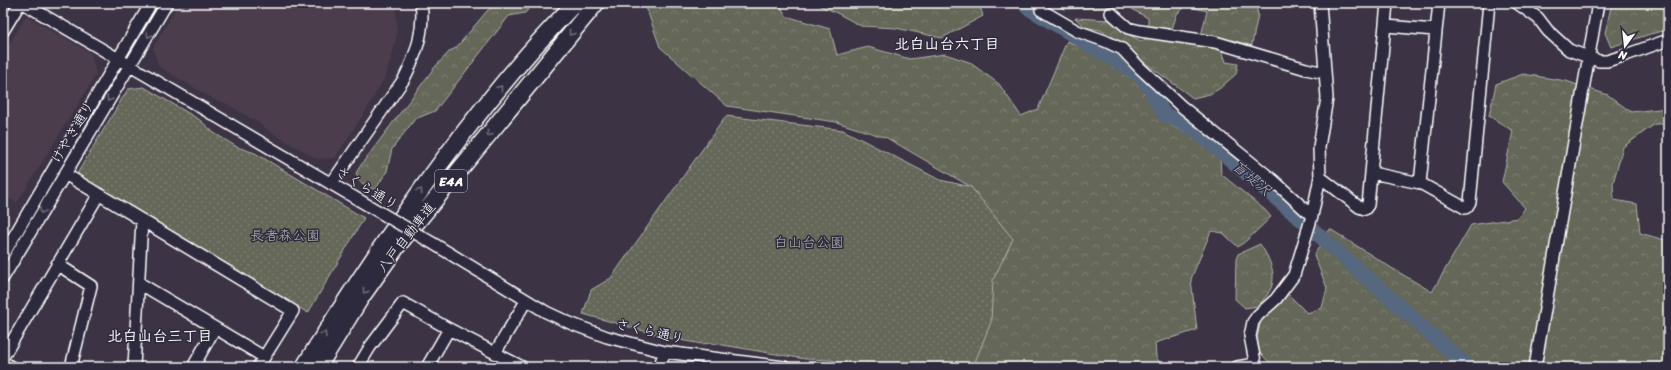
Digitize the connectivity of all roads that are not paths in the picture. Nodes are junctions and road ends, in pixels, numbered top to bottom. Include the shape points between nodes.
1 (22, 3) edge
2 (151, 3) edge
3 (167, 3) edge
4 (421, 3) edge
5 (575, 3) edge
6 (596, 3) edge
7 (1320, 3) edge
8 (1387, 3) edge
9 (1439, 3) edge
10 (1489, 3) edge
11 (1517, 3) edge
12 (1598, 3) edge
13 (1041, 10) dead end
14 (1111, 14) dead end
15 (1386, 26) junction
16 (1435, 30) junction
17 (3, 31) edge
18 (1668, 40) edge
19 (1588, 58) junction
20 (118, 59) junction
21 (130, 67) junction
22 (1325, 73) junction
23 (65, 174) junction
24 (1372, 174) junction
25 (1320, 177) junction
26 (1420, 183) junction
27 (331, 184) junction
28 (99, 194) junction
29 (1312, 216) junction
30 (142, 220) junction
31 (3, 256) edge
32 (57, 264) junction
33 (3, 278) edge
34 (139, 283) junction
35 (526, 301) junction
36 (215, 328) junction
37 (449, 329) junction
38 (665, 352) junction
39 (495, 353) junction
40 (3, 357) edge
41 (264, 357) junction
42 (3, 362) edge
43 (1256, 366) edge
44 (11, 367) edge
45 (71, 367) edge
46 (134, 367) edge
47 (193, 367) edge
48 (258, 367) edge
49 (304, 367) edge
50 (318, 367) edge
51 (358, 367) edge
52 (427, 367) edge
53 (522, 367) edge
54 (659, 367) edge
55 (784, 367) edge
56 (1237, 367) edge
57 (1535, 367) edge

1 - 17 street
1 - 20 street, さくら通り
2 - 20 street, けやき通り
3 -> 21 street, けやき通り
4 - 27 street via 421,33 404,79
49 -> 5 highway, 八戸自動車道 / E4A via 350,293 440,164 528,54
6 -> 50 highway, 八戸自動車道 / E4A via 398,245 360,299
7 - 22 street
8 - 15 street
9 - 16 street
10 - 26 street via 1470,202 1464,208
11 - 19 street via 1538,18 1548,31 1570,50
12 - 19 street
13 - 29 street via 1077,31 1122,49 1181,106 1274,181
14 - 22 street via 1128,28 1215,42
15 - 16 street
15 - 24 street
16 - 26 street
18 - 19 street via 1607,61
19 - 57 street
20 - 21 street, さくら通り
20 - 31 street, けやき通り
21 -> 23 street, けやき通り
21 - 27 street, さくら通り
22 - 25 street via 1327,98 1319,147
23 - 28 street
23 -> 33 street, けやき通り
24 - 25 street via 1368,205 1365,209
24 - 26 street
25 - 29 street
27 - 35 street, さくら通り, bridge
28 - 30 street
28 - 32 street
29 - 43 street via 1294,275 1276,299 1253,322 1250,336
30 - 34 street
30 - 41 street via 293,311
32 - 40 street
32 - 45 street via 91,286
34 - 36 street
34 - 46 street
35 - 38 street, さくら通り via 572,324 607,337
35 - 39 street
36 - 41 street
36 - 47 street
37 - 39 street
37 - 51 street via 403,303
37 - 52 street
38 - 54 street
38 - 55 street, さくら通り
39 - 53 street
41 - 48 street
42 - 44 street
43 - 56 street

